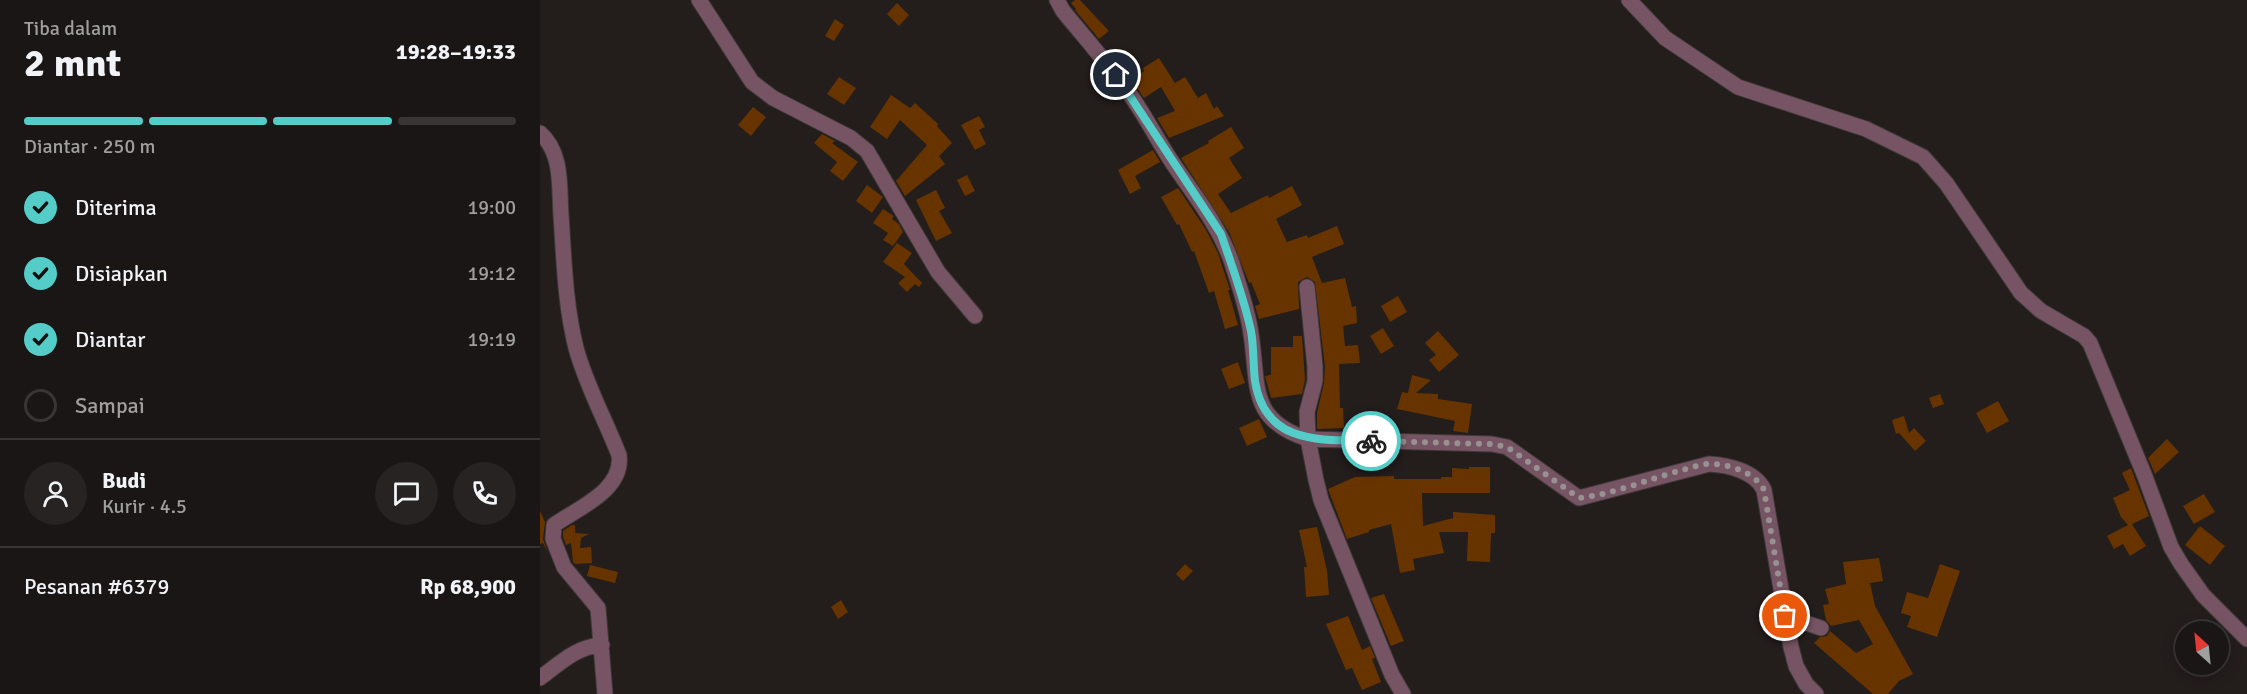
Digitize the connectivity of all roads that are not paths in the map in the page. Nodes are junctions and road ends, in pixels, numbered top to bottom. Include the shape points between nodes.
1 (699, 0) edge
2 (1057, 0) edge
3 (1629, 0) edge
4 (540, 134) edge
5 (1307, 287) dead end
6 (975, 316) dead end
7 (1308, 439) junction
8 (1785, 616) junction
9 (1821, 628) dead end
10 (2247, 639) edge
11 (602, 645) junction
12 (540, 678) edge
13 (605, 694) edge
14 (1404, 694) edge
15 (1816, 694) edge

1 - 6 street via 752,82 867,151 938,272
2 - 7 street via 1133,99 1221,234 1251,332 1255,382 1264,409 1290,433
3 - 10 street via 1665,38 1738,87 1866,129 1923,157 1946,183 2021,292 2041,311 2090,343 2171,547 2204,595
4 - 11 street via 549,141 558,166 566,285 576,348 619,455 617,475 606,489 555,525 553,539 564,567 598,608
5 - 7 street via 1315,367 1307,412
7 - 8 street via 1507,447 1579,498 1708,464 1725,465 1754,477 1764,490
7 - 14 street via 1321,500 1388,665
8 - 9 street
8 - 15 street via 1796,666
11 - 12 street via 590,645 570,655
11 - 13 street

